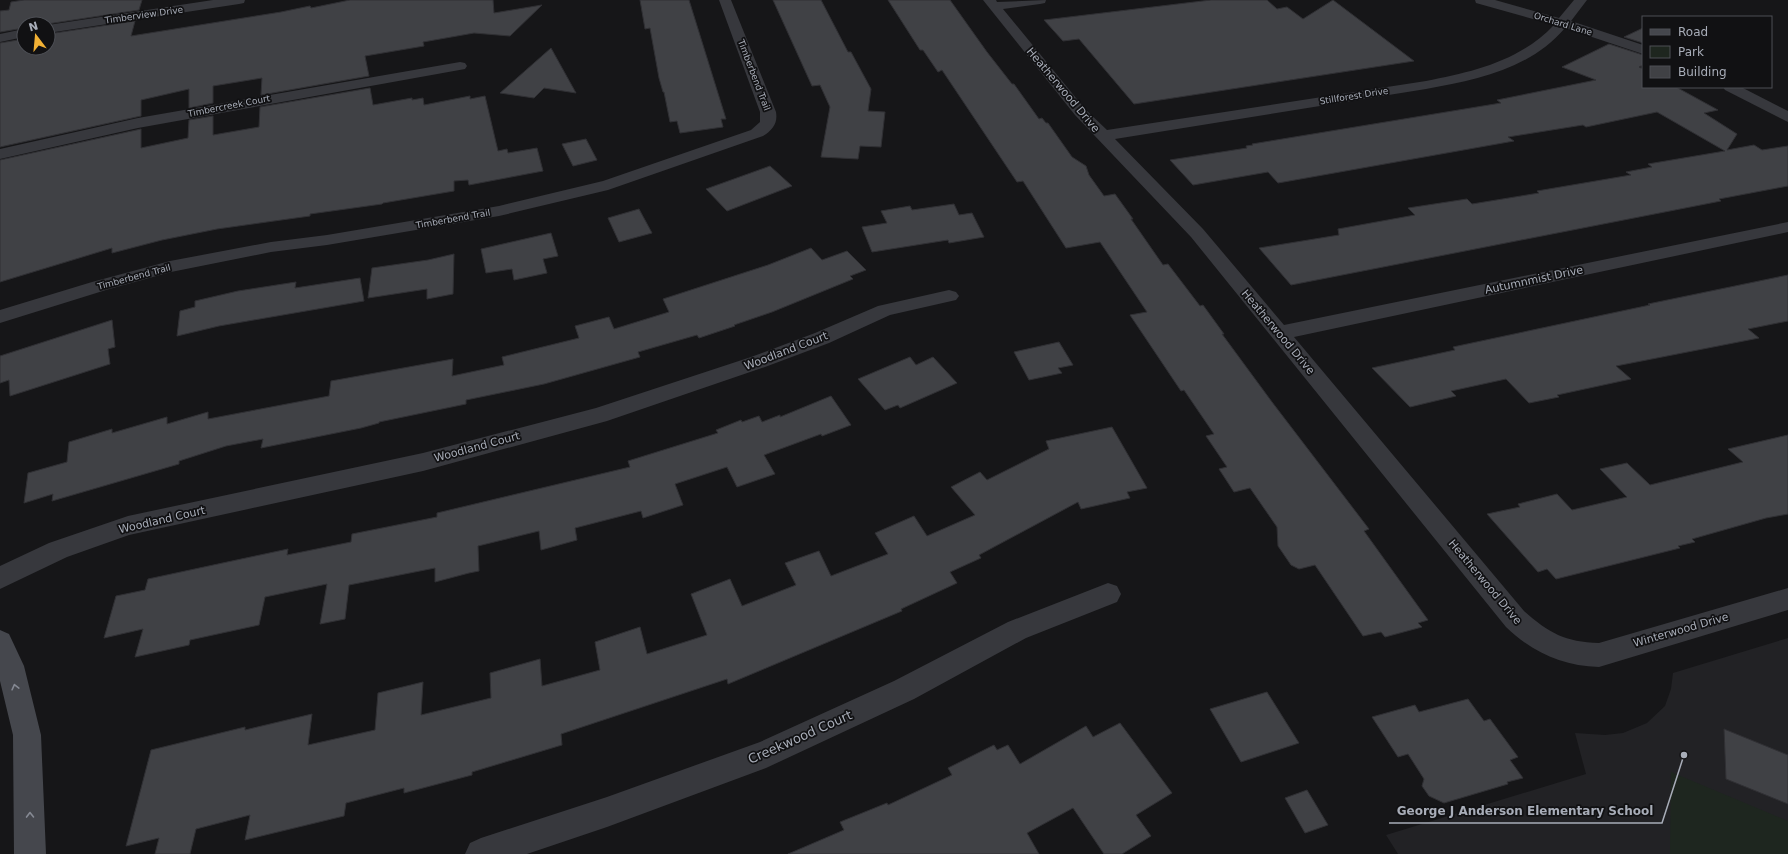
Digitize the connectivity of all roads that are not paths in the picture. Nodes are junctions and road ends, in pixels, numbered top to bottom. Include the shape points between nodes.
1 (239, 0) edge
2 (726, 0) edge
3 (1040, 0) edge
4 (1481, 0) edge
5 (1581, 0) edge
6 (992, 3) edge
7 (1563, 23) junction
8 (56, 28) edge
9 (16, 35) edge
10 (0, 38) edge
11 (1642, 50) edge
12 (460, 66) dead end
13 (1732, 88) edge
14 (1788, 117) edge
15 (1102, 136) junction
16 (0, 154) edge
17 (1788, 227) edge
18 (949, 296) dead end
19 (0, 317) edge
20 (1280, 333) junction
21 (0, 578) edge
22 (1108, 594) dead end
23 (1788, 599) edge
24 (0, 642) edge
25 (1573, 654) joint
26 (30, 854) edge
27 (481, 854) edge

1 - 8 street, Timberview Drive
2 - 19 street, Timberbend Trail via 770,120 767,126 757,133 608,185 499,211 271,247 170,267
3 - 6 street
4 - 7 street, Orchard Lane
5 - 7 street, Stillforest Drive
6 - 15 street, Heatherwood Drive
7 - 11 street, Orchard Lane
7 - 15 street, Stillforest Drive via 1528,54 1457,80
9 - 10 street
12 - 16 street, Timbercreek Court via 146,122
13 - 14 street
15 - 20 street, Heatherwood Drive via 1197,233
17 - 20 street, Autumnmist Drive
18 - 21 street, Woodland Court via 885,310 822,338 758,362 599,415 423,462 128,526 58,550
20 - 25 street, Heatherwood Drive via 1515,619 1529,633 1546,644
22 - 27 street, Creekwood Court via 1017,630 904,690 766,754 607,812
23 - 25 street, Winterwood Drive via 1599,655
26 -> 24 main road via 27,735 10,666

